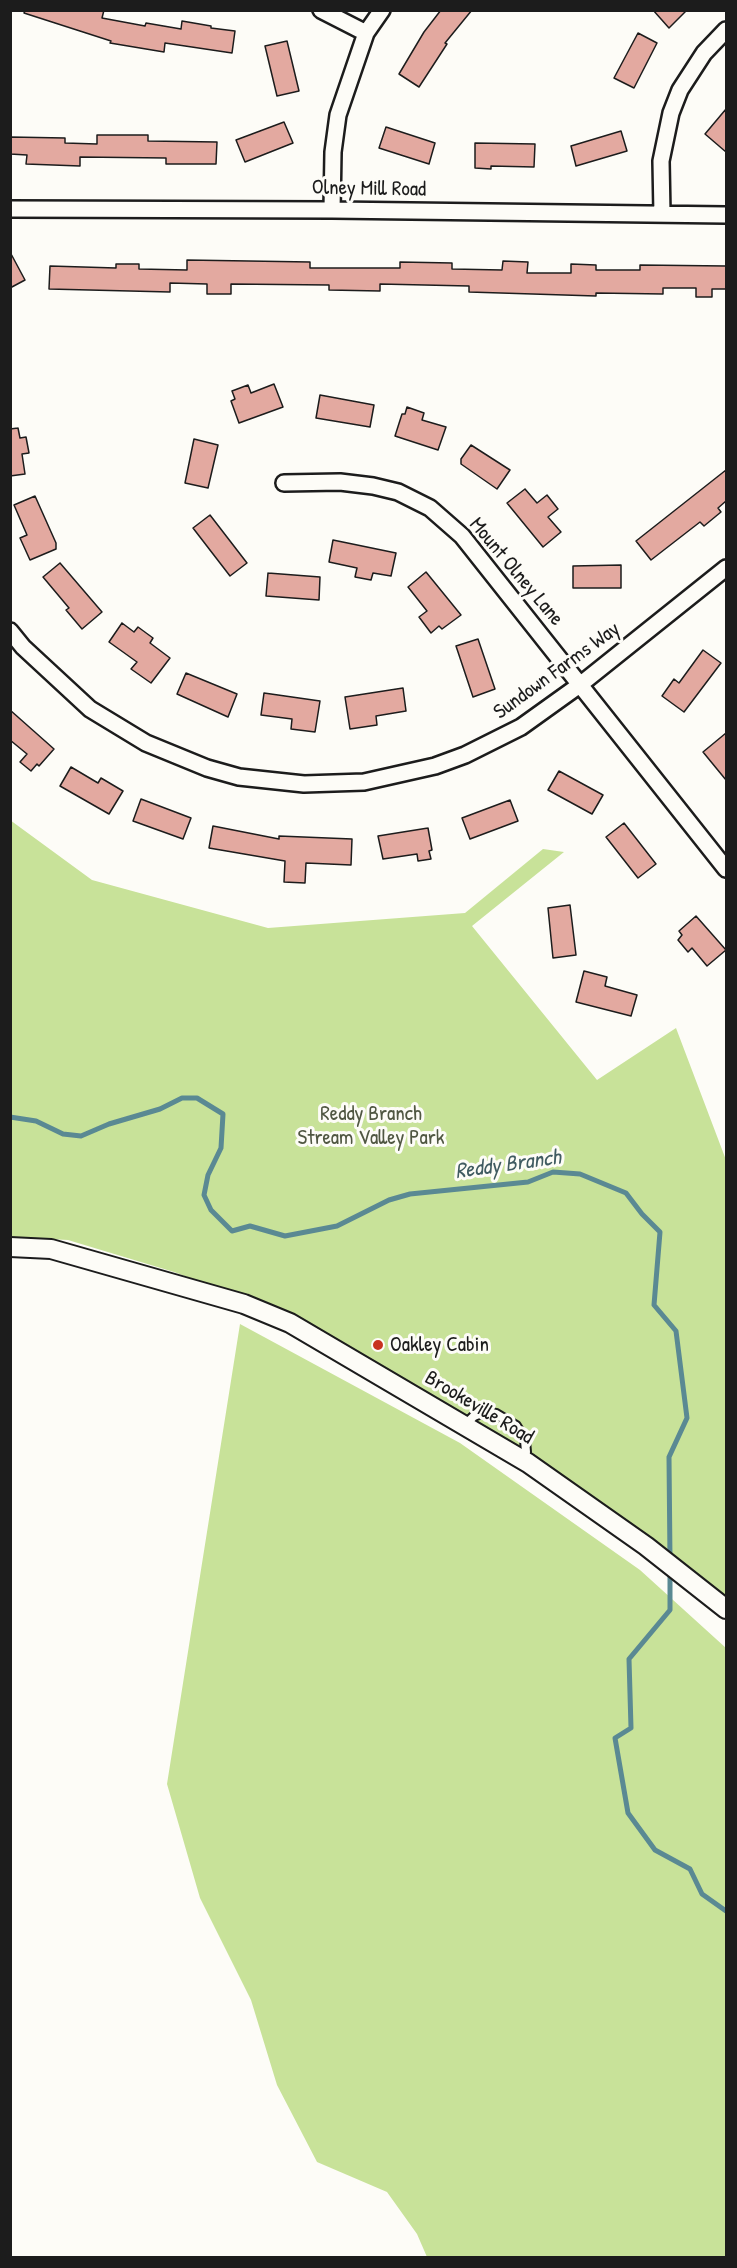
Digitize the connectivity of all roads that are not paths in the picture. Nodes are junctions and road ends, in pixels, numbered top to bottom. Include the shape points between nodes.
1 (321, 10) edge
2 (382, 10) edge
3 (726, 30) edge
4 (366, 33) junction
5 (10, 209) edge
6 (332, 210) junction
7 (662, 214) junction
8 (726, 215) edge
9 (284, 483) dead end
10 (726, 568) edge
11 (10, 631) edge
12 (581, 684) junction
13 (726, 869) edge
14 (10, 1247) edge
15 (465, 1425) junction
16 (524, 1461) junction
17 (721, 1604) edge

1 - 4 street
2 - 4 street
3 - 7 street via 704,52 670,113 661,161
4 - 6 street via 338,115
5 - 6 street, Olney Mill Road
6 - 7 street, Olney Mill Road
7 - 8 street, Olney Mill Road
9 - 12 street, Mount Olney Lane via 373,486 398,492 430,508 462,536
10 - 12 street, Sundown Farms Way
11 - 12 street, Sundown Farms Way via 90,709 146,743 239,777 304,784 364,782 435,766 521,727
12 - 13 street, Mount Olney Lane
14 - 15 street, Brookeville Road via 51,1249 244,1304 290,1323
15 - 16 street, Brookeville Road
15 - 16 lane via 484,1412 516,1426 525,1440
16 - 17 street, Brookeville Road

